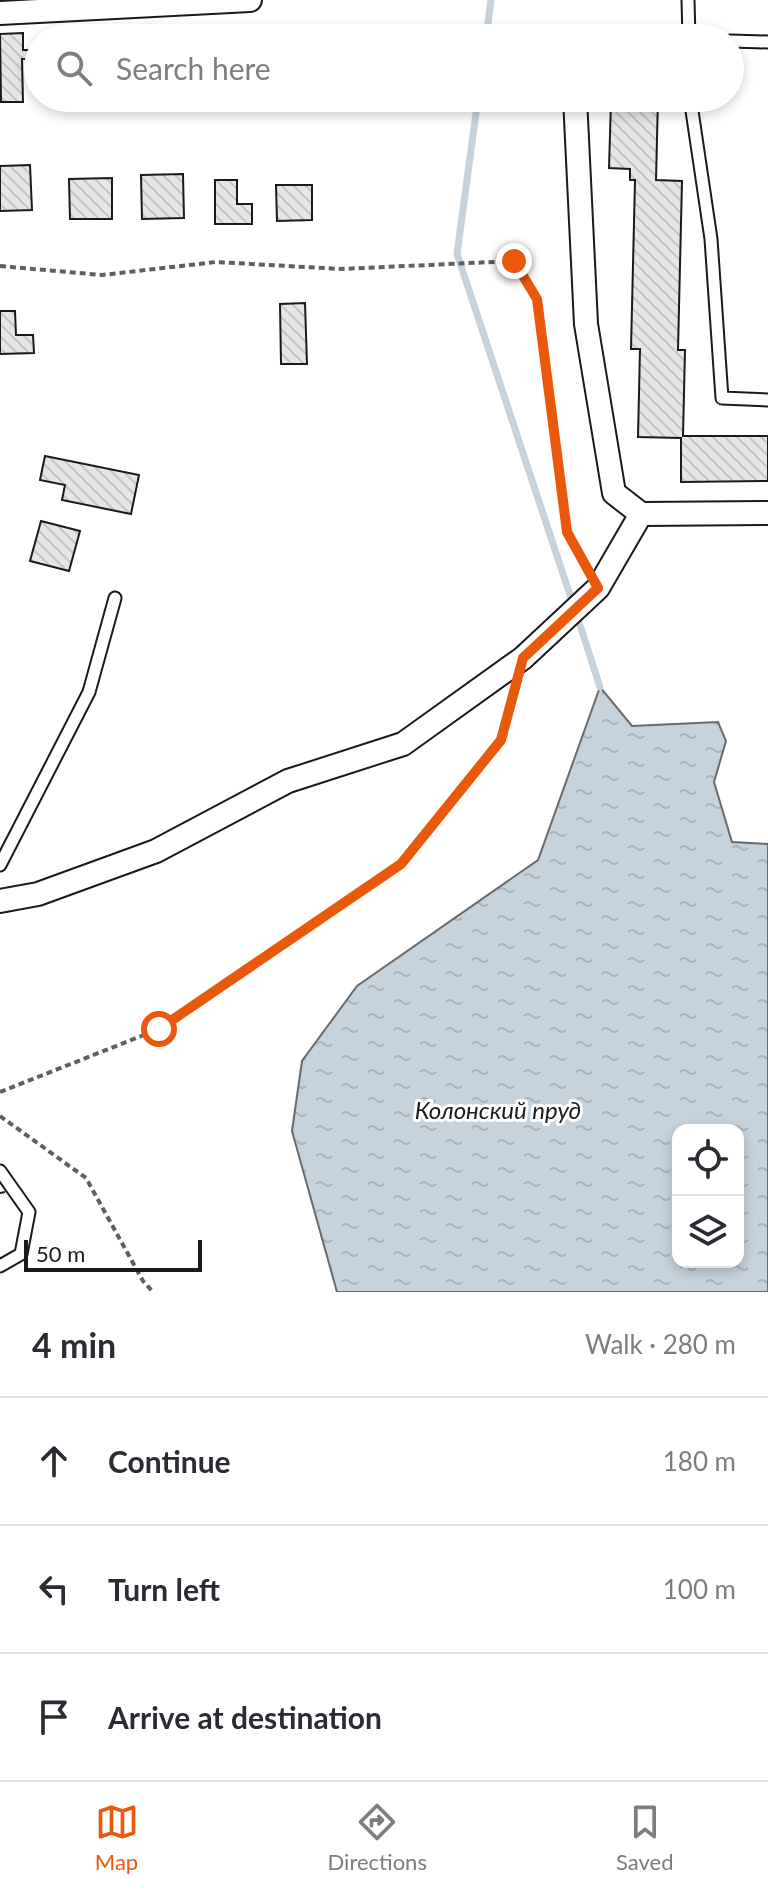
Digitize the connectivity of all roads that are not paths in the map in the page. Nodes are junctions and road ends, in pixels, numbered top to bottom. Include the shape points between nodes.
1 (250, 0) edge
2 (688, 0) edge
3 (0, 13) edge
4 (689, 24) edge
5 (744, 41) edge
6 (768, 42) edge
7 (576, 112) edge
8 (690, 112) edge
9 (768, 400) edge
10 (768, 513) edge
11 (641, 514) junction
12 (115, 598) dead end
13 (0, 865) edge
14 (0, 901) edge
15 (0, 1171) edge
16 (0, 1266) edge

1 - 3 street
2 - 4 lane
5 - 6 lane
7 - 11 street via 586,324 614,493
8 - 9 lane via 711,239 722,398
10 - 11 street
11 - 14 street via 598,588 523,658 403,744 288,781 156,851 38,894
12 - 13 lane via 89,692
15 - 16 lane via 29,1212 21,1254

